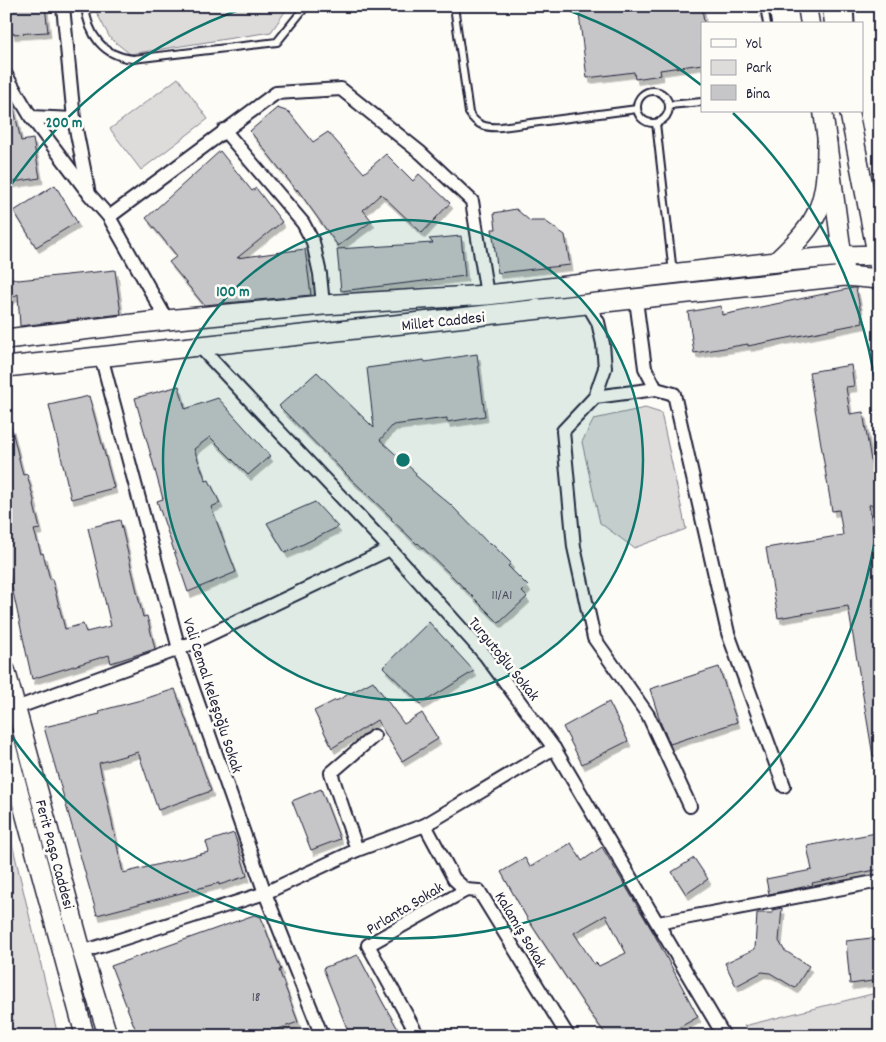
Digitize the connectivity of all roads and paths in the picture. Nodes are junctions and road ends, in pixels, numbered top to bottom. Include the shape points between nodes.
1 (63, 6) edge
2 (85, 6) edge
3 (306, 6) edge
4 (454, 6) edge
5 (764, 6) edge
6 (807, 6) edge
7 (832, 6) edge
8 (845, 6) edge
9 (767, 22) edge
10 (810, 22) edge
11 (834, 22) edge
12 (846, 22) edge
13 (6, 76) edge
14 (701, 102) edge
15 (669, 105) junction
16 (638, 109) junction
17 (823, 112) edge
18 (849, 112) edge
19 (31, 117) junction
20 (74, 119) junction
21 (656, 122) junction
22 (224, 130) junction
23 (827, 143) junction
24 (89, 194) junction
25 (109, 216) junction
26 (843, 256) junction
27 (879, 261) edge
28 (776, 262) junction
29 (673, 274) junction
30 (845, 276) junction
31 (880, 279) edge
32 (487, 295) junction
33 (636, 300) junction
34 (323, 305) junction
35 (588, 305) junction
36 (167, 320) junction
37 (6, 339) edge
38 (199, 346) junction
39 (101, 356) junction
40 (6, 366) edge
41 (656, 389) junction
42 (595, 397) junction
43 (390, 549) junction
44 (180, 649) junction
45 (6, 671) edge
46 (16, 708) junction
47 (374, 736) dead end
48 (6, 744) edge
49 (554, 748) junction
50 (784, 786) dead end
51 (690, 806) dead end
52 (425, 825) junction
53 (357, 850) junction
54 (880, 882) edge
55 (466, 890) junction
56 (264, 893) junction
57 (658, 923) junction
58 (82, 952) junction
59 (85, 1036) edge
60 (108, 1036) edge
61 (322, 1036) edge
62 (418, 1036) edge
63 (568, 1036) edge
64 (724, 1036) edge

1 - 20 street
2 - 3 lane via 92,35 112,53 133,59 277,42
4 - 16 lane via 469,112 481,126 501,127
5 - 9 lane
6 - 10 main road
7 - 11 main road
8 - 12 street
13 - 19 street
14 - 15 lane
15 - 16 lane via 661,92 651,91 642,95
15 - 21 lane via 667,114
16 - 21 lane via 646,121
17 - 23 main road
18 - 27 main road
19 - 20 street
19 - 24 street
20 - 24 street
21 - 29 lane
22 - 25 street
22 - 32 street via 276,93 341,89 421,152 472,201
22 - 34 street via 303,224 313,242
23 - 26 main road
23 - 28 main road via 825,185 817,215 796,243
24 - 25 street
25 - 36 street
26 - 27 main road, Millet Caddesi
26 - 28 main road, Millet Caddesi
26 - 30 main road
28 - 29 main road, Millet Caddesi
29 - 32 main road, Millet Caddesi
30 - 31 main road, Millet Caddesi
30 - 33 main road, Millet Caddesi
32 - 34 main road, Millet Caddesi
33 - 35 main road, Millet Caddesi
33 - 41 street via 645,368
34 - 36 main road, Millet Caddesi
35 - 38 main road, Millet Caddesi
35 - 42 street via 598,322 606,368
36 - 37 main road, Millet Caddesi
38 - 39 main road, Millet Caddesi
38 - 43 street, Turgutoğlu Sokak
39 - 40 main road, Millet Caddesi
39 - 44 street, Vali Cemal Keleşoğlu Sokak
41 - 42 street
41 - 50 street via 674,394 728,633
42 - 51 street via 563,431 574,547 594,638 648,715
43 - 44 street
43 - 49 street, Turgutoğlu Sokak via 485,656
44 - 46 street
44 - 56 street, Vali Cemal Keleşoğlu Sokak
45 - 46 main road, Ferit Paşa Caddesi
46 - 58 main road, Ferit Paşa Caddesi
47 - 53 street via 331,773
48 - 59 main road, Ferit Paşa Caddesi
49 - 52 street
49 - 57 street, Turgutoğlu Sokak
52 - 53 street
52 - 55 street, Kalamış Sokak via 454,879
53 - 56 street
54 - 57 street
55 - 62 street, Pırlanta Sokak via 368,945
55 - 63 street, Kalamış Sokak via 479,891
56 - 58 street
56 - 61 street, Vali Cemal Keleşoğlu Sokak
57 - 64 street, Turgutoğlu Sokak
58 - 60 main road, Ferit Paşa Caddesi

